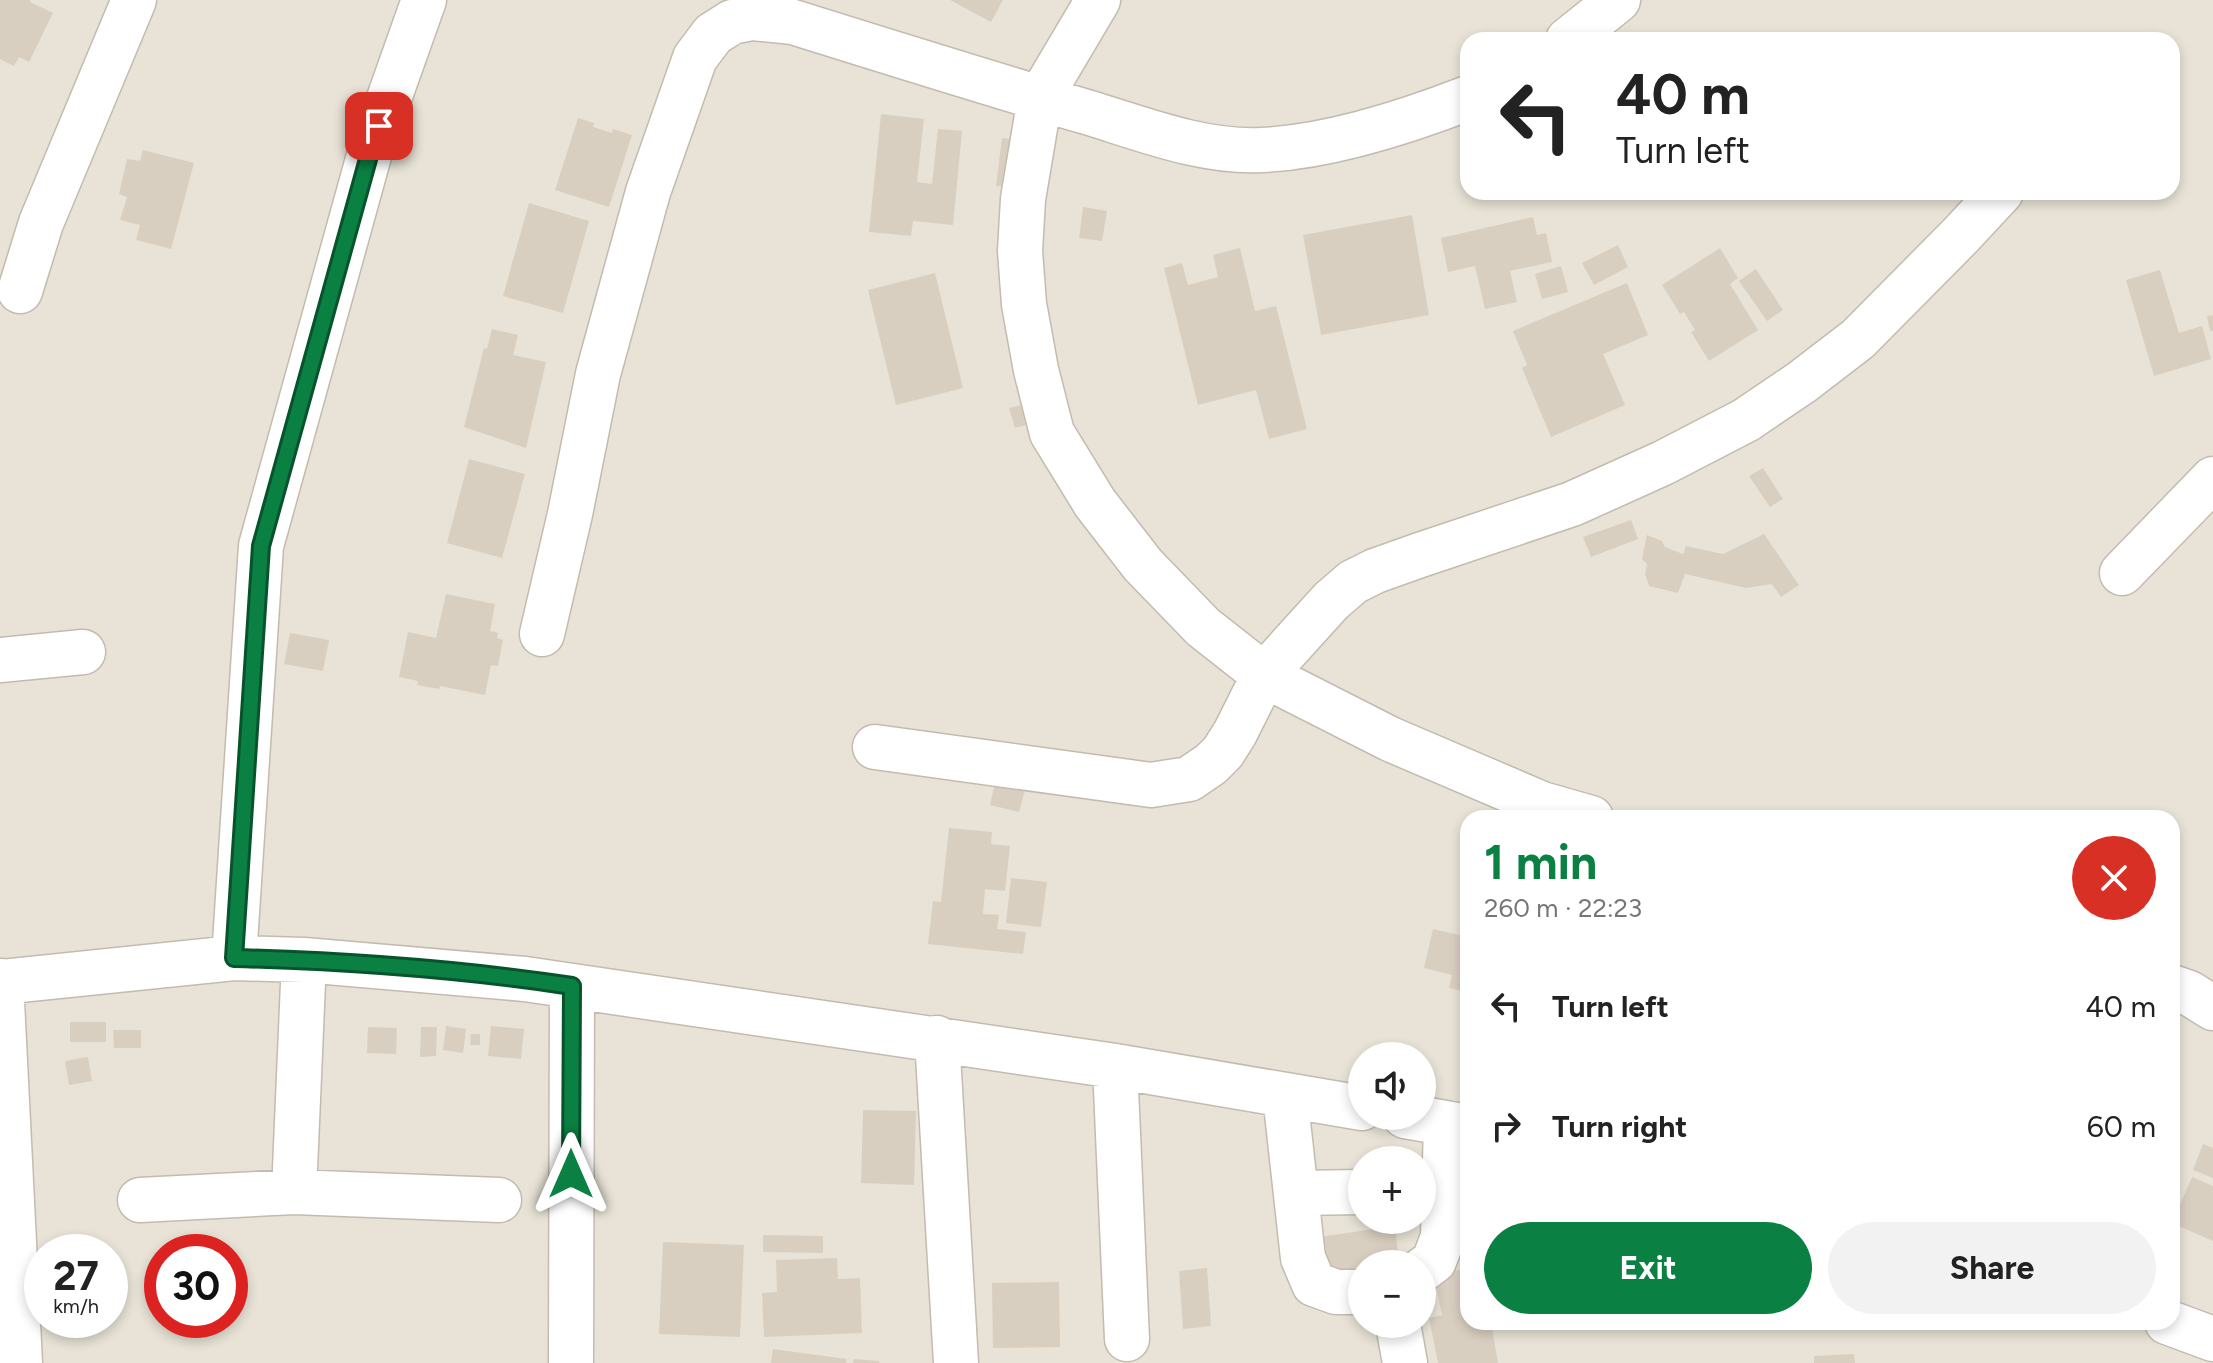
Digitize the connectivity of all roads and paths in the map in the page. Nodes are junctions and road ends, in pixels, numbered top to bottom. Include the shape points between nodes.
1 (134, 0) edge
2 (424, 0) edge
3 (1098, 0) edge
4 (1618, 0) edge
5 (756, 9) edge
6 (1578, 32) edge
7 (1040, 98) junction
8 (1460, 101) edge
9 (1994, 200) edge
10 (20, 291) dead end
11 (2213, 479) edge
12 (2122, 573) dead end
13 (542, 634) dead end
14 (83, 652) dead end
15 (0, 660) edge
16 (1264, 675) junction
17 (875, 747) dead end
18 (1563, 810) edge
19 (234, 958) junction
20 (304, 960) junction
21 (1, 982) edge
22 (572, 986) junction
23 (2180, 990) edge
24 (2213, 1008) edge
25 (937, 1038) junction
26 (1115, 1066) junction
27 (1285, 1095) junction
28 (1348, 1106) edge
29 (1440, 1122) edge
30 (1436, 1161) edge
31 (294, 1192) junction
32 (1348, 1192) edge
33 (1296, 1193) junction
34 (140, 1200) dead end
35 (499, 1200) dead end
36 (1436, 1205) edge
37 (1436, 1256) edge
38 (1348, 1292) edge
39 (1401, 1338) edge
40 (1127, 1339) dead end
41 (20, 1363) edge
42 (571, 1363) edge
43 (956, 1363) edge
44 (1405, 1363) edge

1 - 10 street via 41,223
2 - 19 street via 370,152 261,546
3 - 7 street
4 - 6 street
5 - 7 street
5 - 13 street via 713,34 695,58 648,192 598,374
7 - 8 street via 1187,142 1263,150 1387,126
7 - 16 street via 1020,251 1033,357 1052,433 1095,503 1143,565 1203,627
9 - 16 street via 1858,339 1746,420 1572,504 1353,582
11 - 12 street
14 - 15 street
16 - 17 street via 1223,752 1189,779 1151,785
16 - 18 street via 1390,739
19 - 20 street
19 - 21 street
20 - 22 street
20 - 31 street
21 - 41 street
22 - 25 street
22 - 42 street
23 - 24 street
25 - 26 street
25 - 43 street
26 - 27 street
26 - 40 street
27 - 28 street
27 - 33 street
29 - 30 street
31 - 34 street
31 - 35 street
32 - 33 street
33 - 38 street via 1303,1258 1314,1284
36 - 37 street via 1443,1237
39 - 44 street

